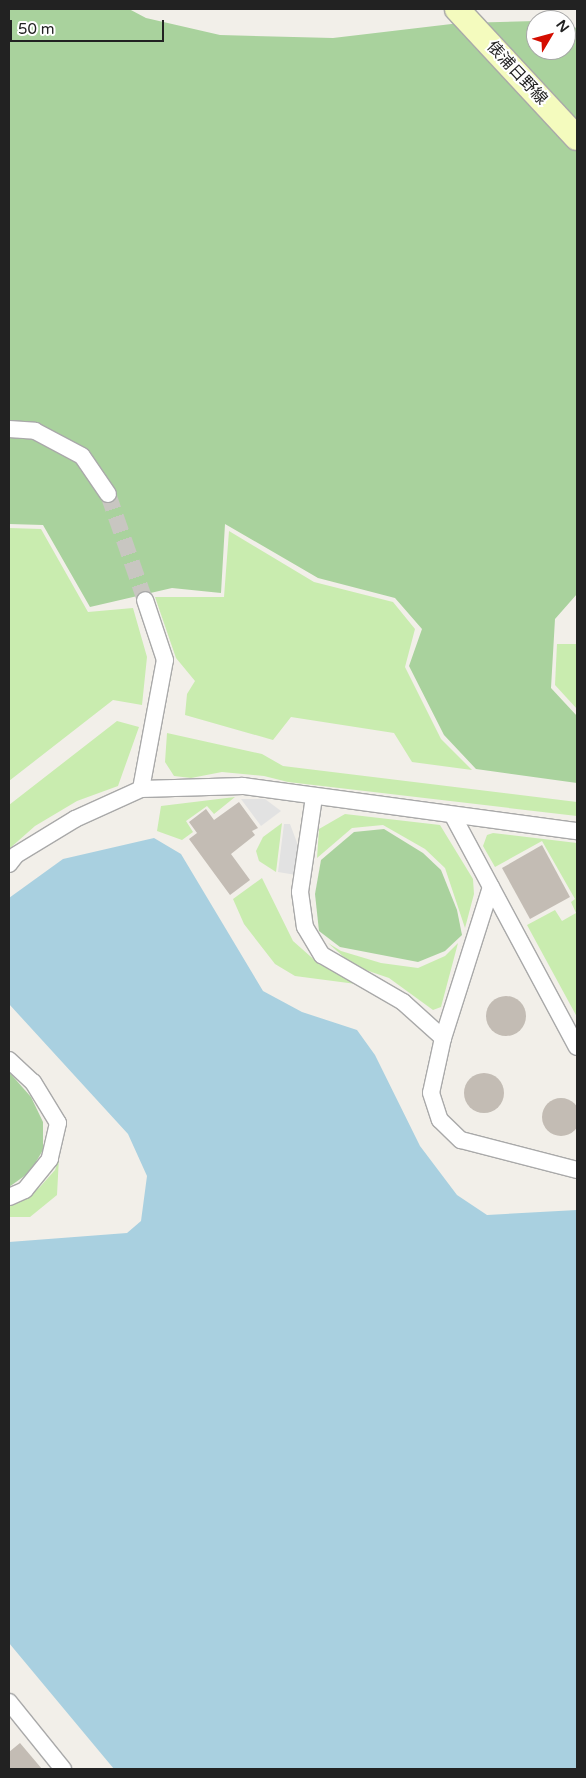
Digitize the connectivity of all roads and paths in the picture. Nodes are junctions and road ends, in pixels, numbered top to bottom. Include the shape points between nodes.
1 (457, 9) edge
2 (577, 138) edge
3 (9, 429) edge
4 (108, 494) tunnel mouth
5 (145, 600) tunnel mouth
6 (141, 789) junction
7 (314, 797) junction
8 (453, 816) junction
9 (577, 832) edge
10 (9, 864) edge
11 (491, 887) junction
12 (443, 1038) junction
13 (577, 1047) edge
14 (9, 1060) edge
15 (577, 1170) edge
16 (9, 1196) edge
17 (9, 1702) edge
18 (63, 1769) edge

1 - 2 main road, 俵浦日野線
3 - 4 street via 35,432 82,456
5 - 6 street via 165,660
6 - 7 street via 243,786
6 - 10 street via 75,819 16,855
7 - 8 street
7 - 12 street via 300,892 305,927 322,955 403,1002
8 - 9 street
8 - 11 street
11 - 12 street
11 - 13 street
12 - 15 street via 431,1093 440,1120 461,1140
14 - 16 street via 34,1082 58,1124 50,1158 24,1190
17 - 18 street

